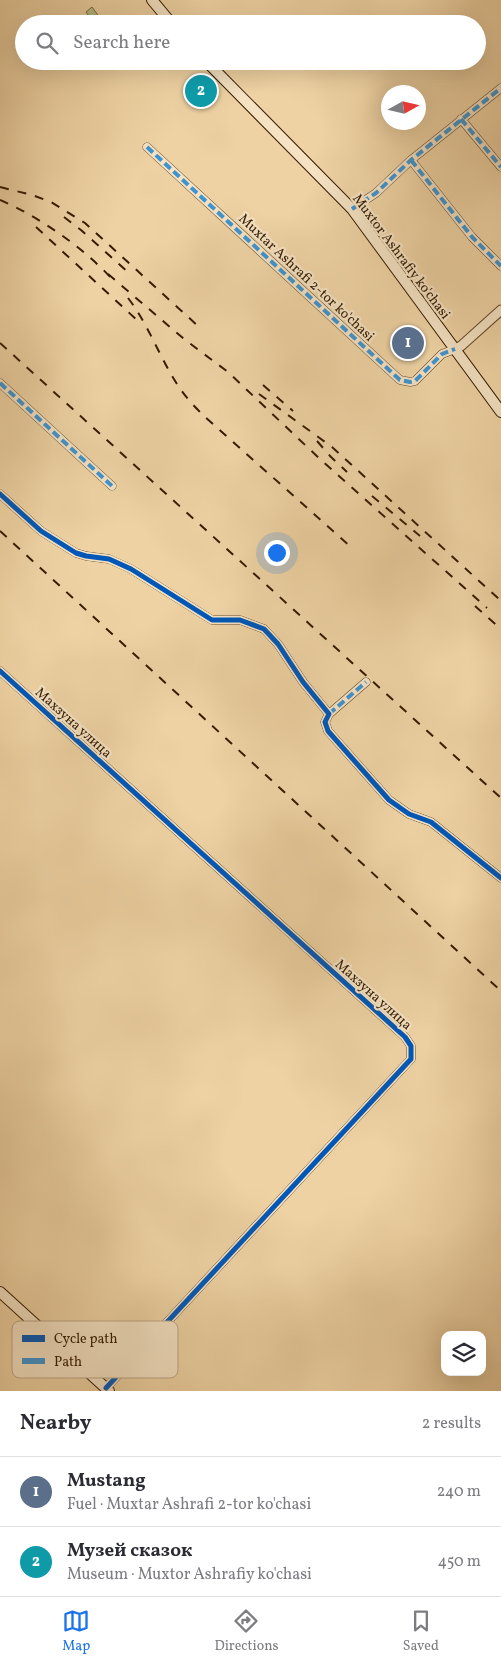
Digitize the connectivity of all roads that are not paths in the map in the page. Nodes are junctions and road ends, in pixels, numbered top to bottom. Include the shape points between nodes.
1 (152, 0) edge
2 (164, 15) edge
3 (215, 70) edge
4 (501, 88) edge
5 (462, 119) junction
6 (147, 147) dead end
7 (411, 160) junction
8 (501, 167) edge
9 (352, 209) junction
10 (501, 266) edge
11 (501, 310) edge
12 (455, 349) junction
13 (0, 384) edge
14 (501, 412) edge
15 (112, 486) dead end
16 (0, 494) edge
17 (0, 671) edge
18 (366, 682) dead end
19 (329, 714) junction
20 (501, 878) edge
21 (0, 1292) edge
22 (0, 1300) edge
23 (24, 1321) edge
24 (31, 1321) edge
25 (168, 1321) edge
26 (90, 1378) edge
27 (91, 1378) edge
28 (115, 1378) edge
29 (104, 1390) edge

1 - 2 main road
3 - 9 main road, Muxtor Ashrafiy ko'chasi
4 - 5 street
5 - 7 street
5 - 8 street
6 - 12 street, Muxtar Ashrafi 2-tor ko'chasi via 400,380 415,381 442,354
7 - 9 street via 376,193
7 - 10 street via 472,237
9 - 12 main road, Muxtor Ashrafiy ko'chasi
11 - 12 street
12 - 14 main road, Muxtor Ashrafiy ko'chasi
13 - 15 street
16 - 19 street via 41,531 76,553 117,562 212,620 240,620 264,629
17 - 25 street, Махзуна улица via 405,1037 412,1049 411,1059
18 - 19 street
19 - 20 street via 325,722 328,731 389,800 409,814 431,822
21 - 24 main road
22 - 23 main road
26 - 29 main road
27 - 29 main road
28 - 29 street, Махзуна улица

